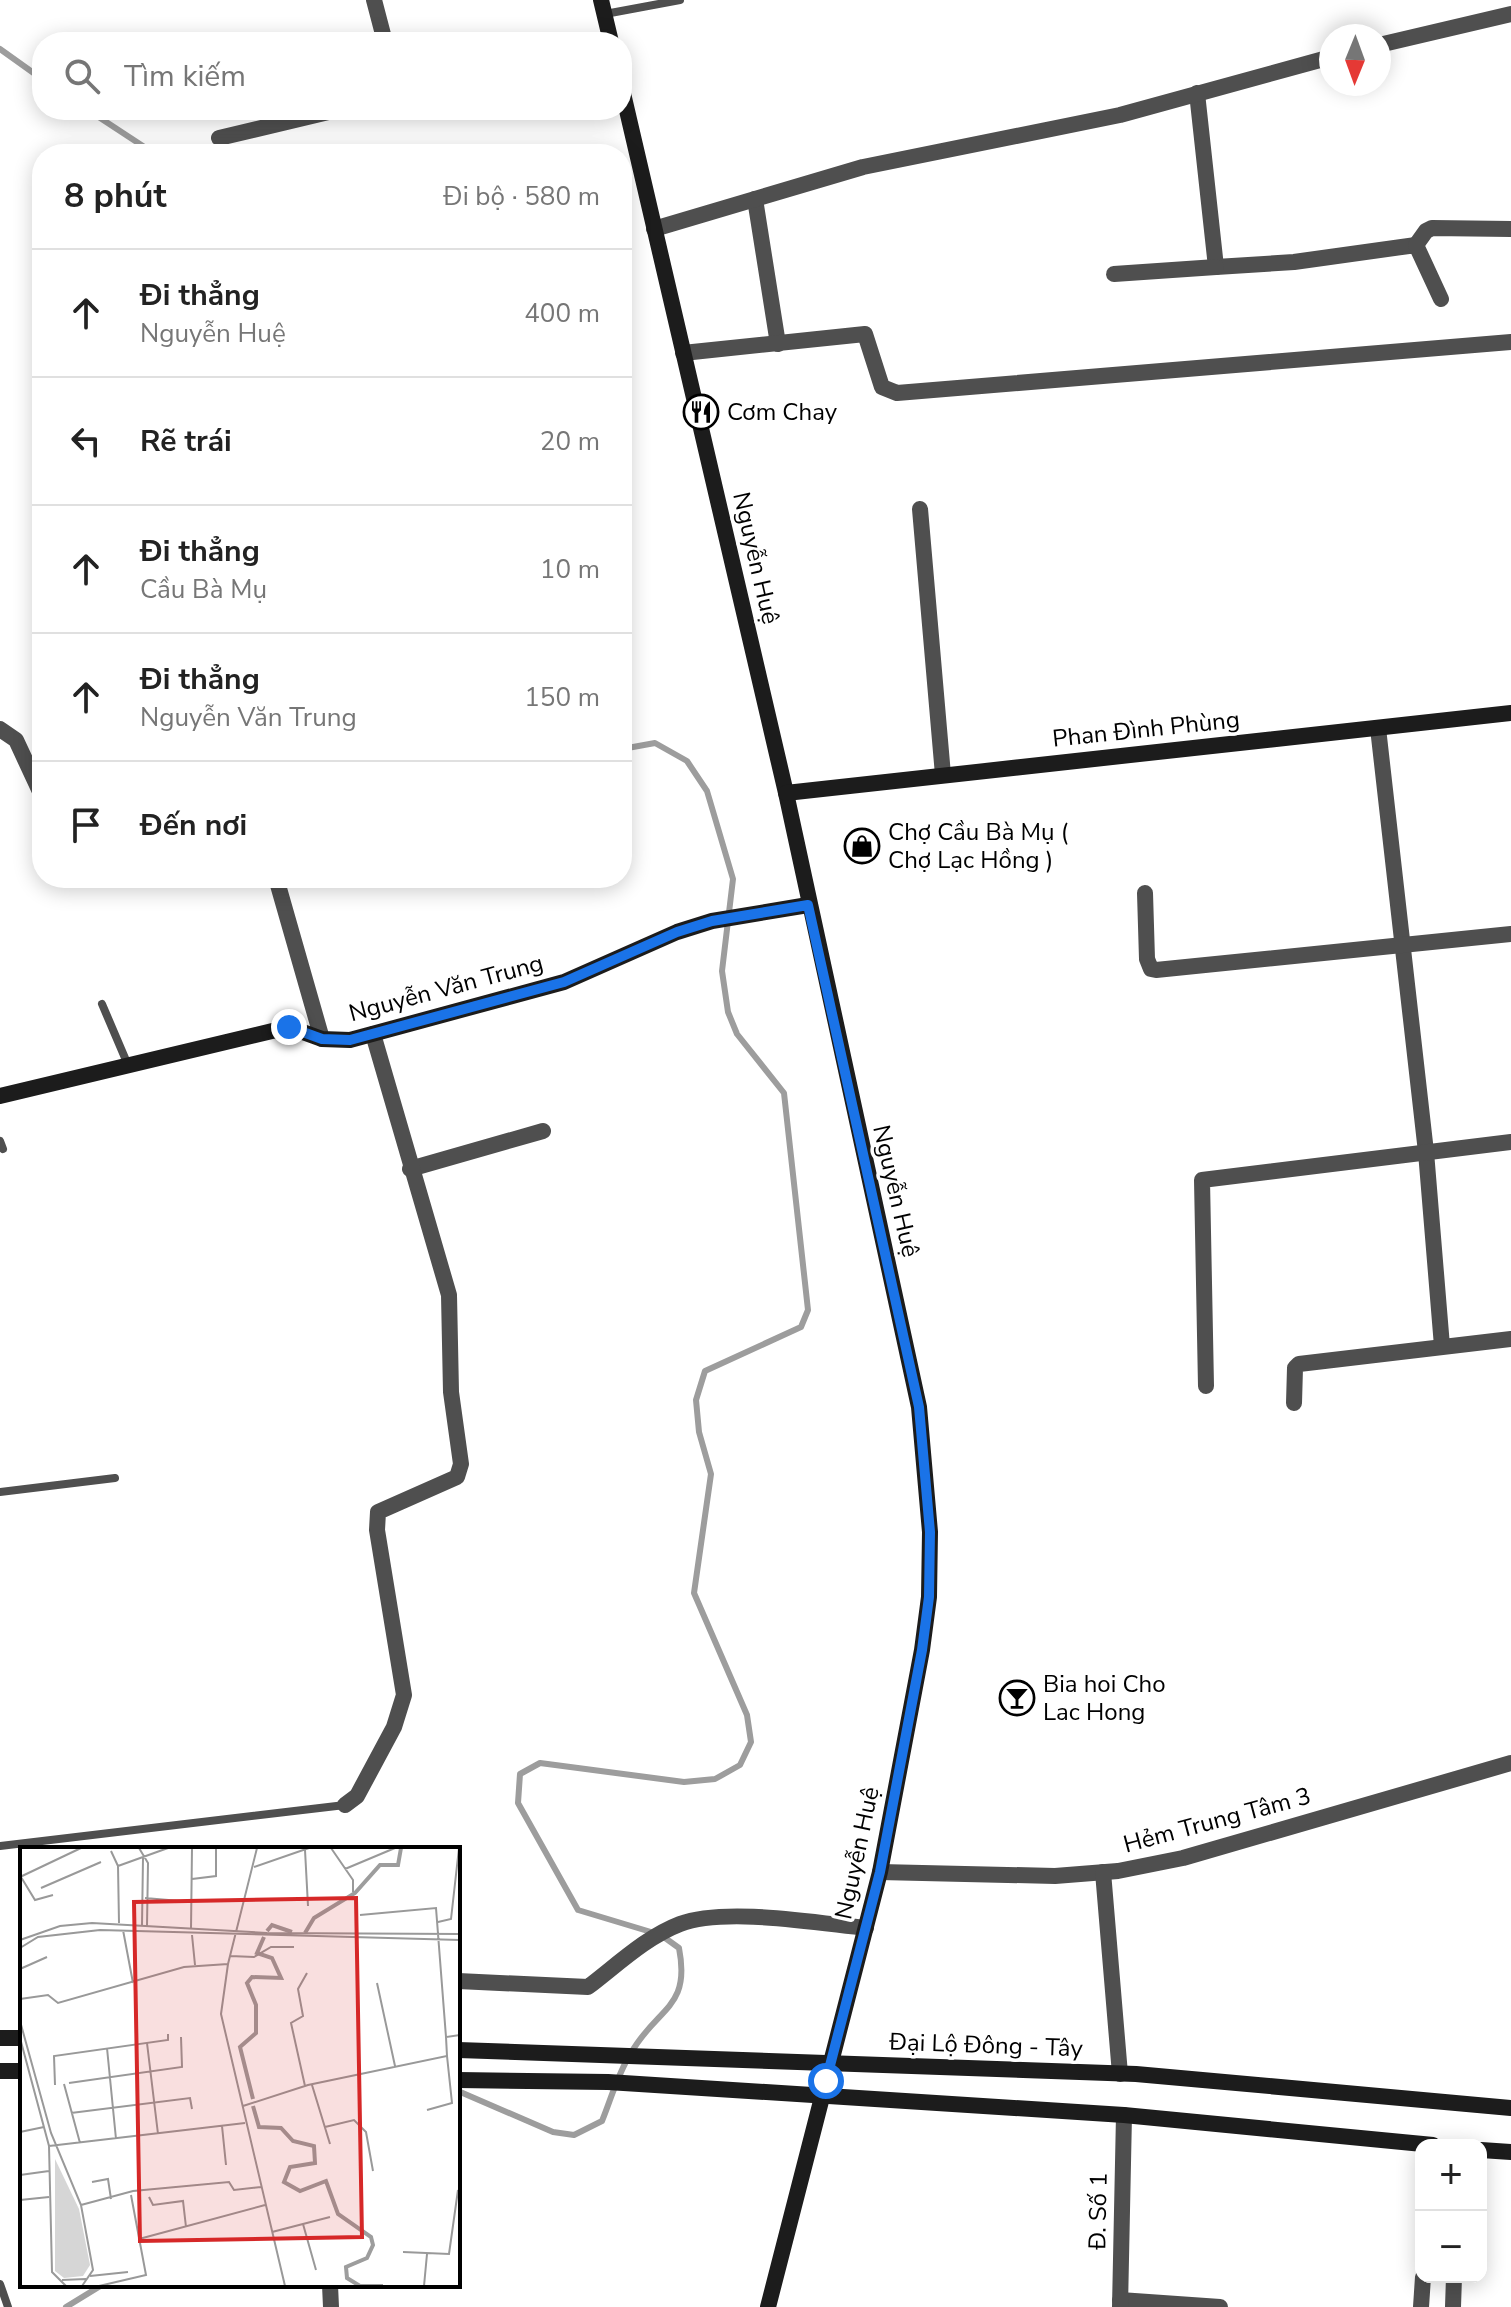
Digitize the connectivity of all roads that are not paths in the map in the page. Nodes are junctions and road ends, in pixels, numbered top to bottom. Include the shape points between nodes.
1 (374, 0) edge
2 (680, 0) edge
3 (603, 7) edge
4 (1511, 14) edge
5 (382, 32) edge
6 (609, 32) edge
7 (1391, 42) edge
8 (1319, 60) edge
9 (1197, 93) junction
10 (295, 120) edge
11 (629, 120) edge
12 (219, 138) dead end
13 (755, 199) junction
14 (654, 229) junction
15 (1511, 229) edge
16 (1416, 245) junction
17 (1216, 267) junction
18 (1114, 274) dead end
19 (1441, 299) dead end
20 (1511, 342) edge
21 (778, 344) junction
22 (683, 353) junction
23 (920, 509) dead end
24 (1511, 713) edge
25 (1378, 728) junction
26 (0, 729) edge
27 (32, 774) edge
28 (943, 775) junction
29 (786, 793) junction
30 (279, 888) edge
31 (1145, 893) dead end
32 (808, 905) junction
33 (1511, 934) edge
34 (1400, 945) junction
35 (102, 1004) dead end
36 (373, 1034) junction
37 (322, 1039) junction
38 (129, 1066) junction
39 (0, 1096) edge
40 (543, 1131) dead end
41 (1511, 1142) edge
42 (1426, 1152) junction
43 (410, 1169) junction
44 (1511, 1339) edge
45 (1442, 1346) junction
46 (1206, 1386) dead end
47 (1294, 1403) dead end
48 (115, 1478) dead end
49 (0, 1492) edge
50 (1511, 1763) edge
51 (345, 1805) joint
52 (62, 1844) edge
53 (0, 1846) edge
54 (880, 1872) junction
55 (1103, 1872) junction
56 (866, 1928) junction
57 (460, 1981) edge
58 (460, 2050) edge
59 (832, 2061) junction
60 (1120, 2074) junction
61 (460, 2080) edge
62 (823, 2095) junction
63 (1511, 2108) edge
64 (1124, 2115) junction
65 (1415, 2144) edge
66 (1487, 2150) edge
67 (1511, 2152) edge
68 (1423, 2283) edge
69 (1454, 2283) edge
70 (0, 2284) edge
71 (330, 2287) edge
72 (1120, 2303) edge
73 (8, 2307) edge
74 (331, 2307) edge
75 (768, 2307) edge
76 (1220, 2307) edge
77 (1421, 2307) edge
78 (1453, 2307) edge

1 - 5 street
2 - 3 lane
3 - 6 street
4 - 7 street
8 - 9 street
9 - 13 street via 1066,127 863,167
9 - 17 street
10 - 12 street
11 - 14 street, Nguyễn Huệ
13 - 14 street
13 - 21 street
14 - 22 street, Nguyễn Huệ
15 - 16 street via 1432,228
16 - 17 street
16 - 19 street
17 - 18 street
20 - 21 street via 897,393 882,387 865,334
21 - 22 street
22 - 29 street, Nguyễn Huệ
23 - 28 street
24 - 25 street, Phan Đình Phùng
25 - 28 street, Phan Đình Phùng
25 - 34 street
26 - 27 street via 16,740
28 - 29 street, Phan Đình Phùng
29 - 32 street, Nguyễn Huệ
30 - 37 street
31 - 34 street via 1151,969
32 - 36 street, Nguyễn Văn Trung via 712,921 564,982
32 - 54 street, Nguyễn Huệ via 917,1395 925,1453 929,1597
33 - 34 street
34 - 42 street
35 - 38 lane
36 - 37 street, Nguyễn Văn Trung
36 - 43 street
37 - 38 street, Nguyễn Văn Trung via 289,1027
38 - 39 street, Nguyễn Văn Trung
40 - 43 street
41 - 42 street
42 - 45 street
42 - 46 street via 1202,1180
43 - 51 street via 449,1295 451,1392 460,1472 378,1512 404,1695 394,1727 357,1796
44 - 45 street
45 - 47 street via 1299,1364
48 - 49 lane
50 - 55 street, Hẻm Trung Tâm 3 via 1183,1858
51 - 52 lane
52 - 53 lane
54 - 55 street, Hẻm Trung Tâm 3
54 - 56 street, Nguyễn Huệ
55 - 60 street
56 - 57 street via 776,1919 682,1923 654,1937 588,1987
56 - 59 street, Nguyễn Huệ
58 - 59 street, Đại Lộ Đông - Tây
59 - 60 street, Đại Lộ Đông - Tây
59 - 62 street, Nguyễn Huệ
60 - 63 street, Đại Lộ Đông - Tây
61 - 62 street via 608,2082
62 - 64 street
62 - 75 street, Nguyễn Huệ
64 - 65 street
64 - 72 street, Đ. Số 1
66 - 67 street
68 - 77 street
69 - 78 street
70 - 73 lane
71 - 74 street
72 - 76 street

